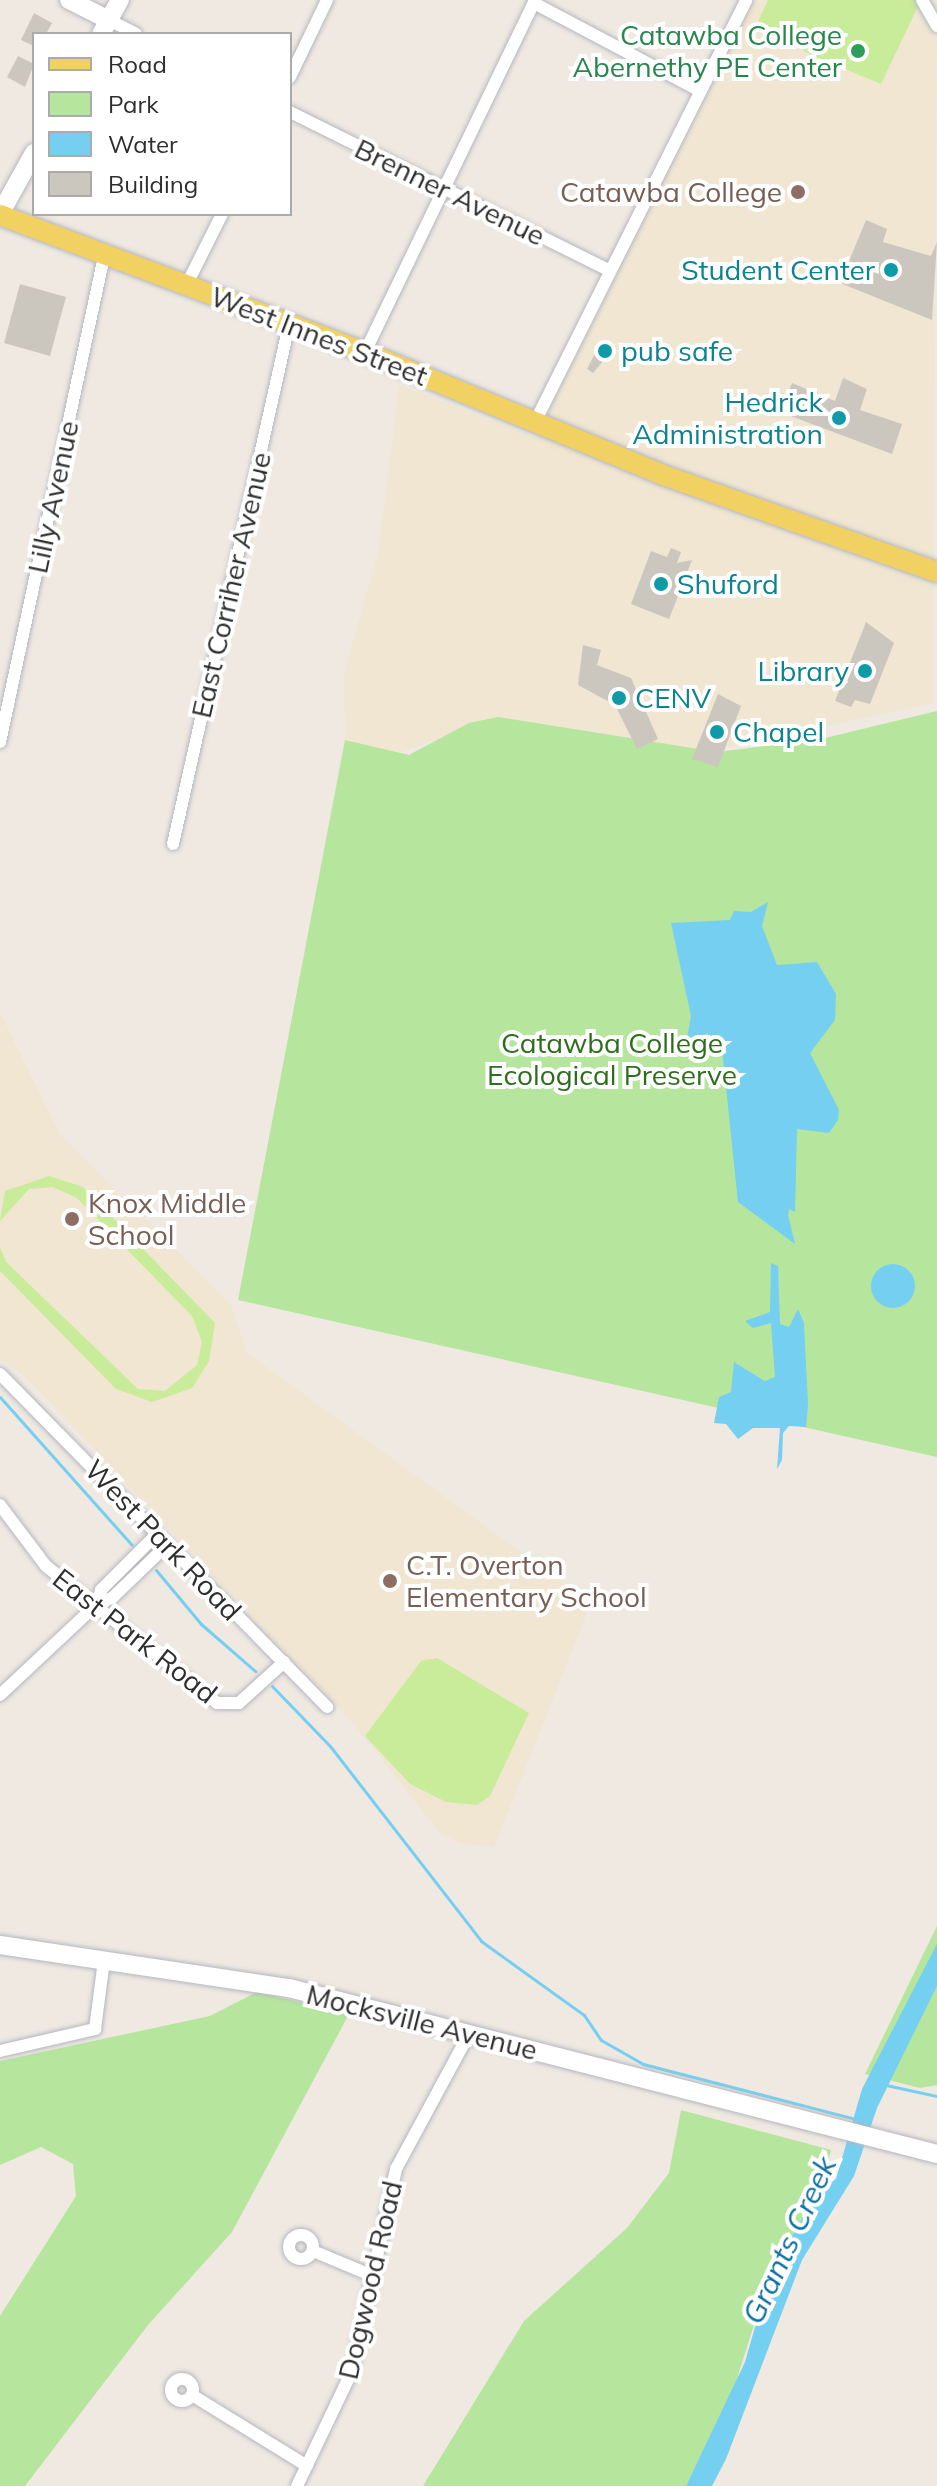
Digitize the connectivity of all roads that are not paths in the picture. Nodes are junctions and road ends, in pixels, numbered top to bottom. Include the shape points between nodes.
1 (69, 0) edge
2 (120, 0) edge
3 (327, 0) edge
4 (746, 0) edge
5 (922, 0) edge
6 (535, 1) edge
7 (937, 26) edge
8 (105, 27) edge
9 (127, 32) edge
10 (292, 73) edge
11 (700, 91) junction
12 (292, 113) edge
13 (32, 157) edge
14 (444, 190) junction
15 (0, 214) edge
16 (221, 216) edge
17 (105, 252) junction
18 (610, 271) junction
19 (187, 284) junction
20 (289, 325) junction
21 (365, 352) junction
22 (536, 420) junction
23 (838, 537) junction
24 (937, 572) edge
25 (937, 584) edge
26 (0, 742) edge
27 (173, 844) dead end
28 (0, 1374) edge
29 (0, 1505) edge
30 (157, 1534) junction
31 (167, 1545) junction
32 (98, 1603) junction
33 (284, 1662) junction
34 (0, 1695) edge
35 (327, 1707) dead end
36 (0, 1945) edge
37 (104, 1961) junction
38 (469, 2034) junction
39 (0, 2051) edge
40 (937, 2154) edge
41 (313, 2251) dead end
42 (373, 2276) junction
43 (192, 2395) dead end
44 (307, 2466) junction
45 (297, 2486) edge

1 - 8 street
2 - 8 street
3 - 10 street
4 - 11 street
5 - 7 street
6 - 11 street
6 - 14 street
8 - 9 street
11 - 18 street
12 - 14 street, Brenner Avenue
13 - 15 street
14 - 18 street, Brenner Avenue
14 - 21 street
15 - 17 main road, West Innes Street
16 - 19 street
17 - 19 main road, West Innes Street
17 - 26 street, Lilly Avenue
18 - 22 street
19 - 20 main road, West Innes Street
20 - 21 main road, West Innes Street
20 - 27 street, East Corriher Avenue
21 - 22 main road, West Innes Street
22 - 23 main road, West Innes Street
23 - 24 main road, West Innes Street
23 - 25 main road, West Innes Street via 852,550
28 - 30 street, West Park Road
29 - 32 street, East Park Road via 37,1557
30 - 31 street, West Park Road
30 - 32 street via 101,1590
31 - 32 street via 112,1598
31 - 33 street, West Park Road
32 - 33 street, East Park Road via 222,1705 239,1703
32 - 34 street
33 - 35 street, West Park Road
36 - 37 street, Mocksville Avenue
37 - 38 street, Mocksville Avenue via 289,1988
37 - 39 street via 95,2029
38 - 40 street, Mocksville Avenue
38 - 42 street, Dogwood Road via 396,2169
41 - 42 street
42 - 44 street, Dogwood Road via 352,2371
43 - 44 street
44 - 45 street, Dogwood Road

